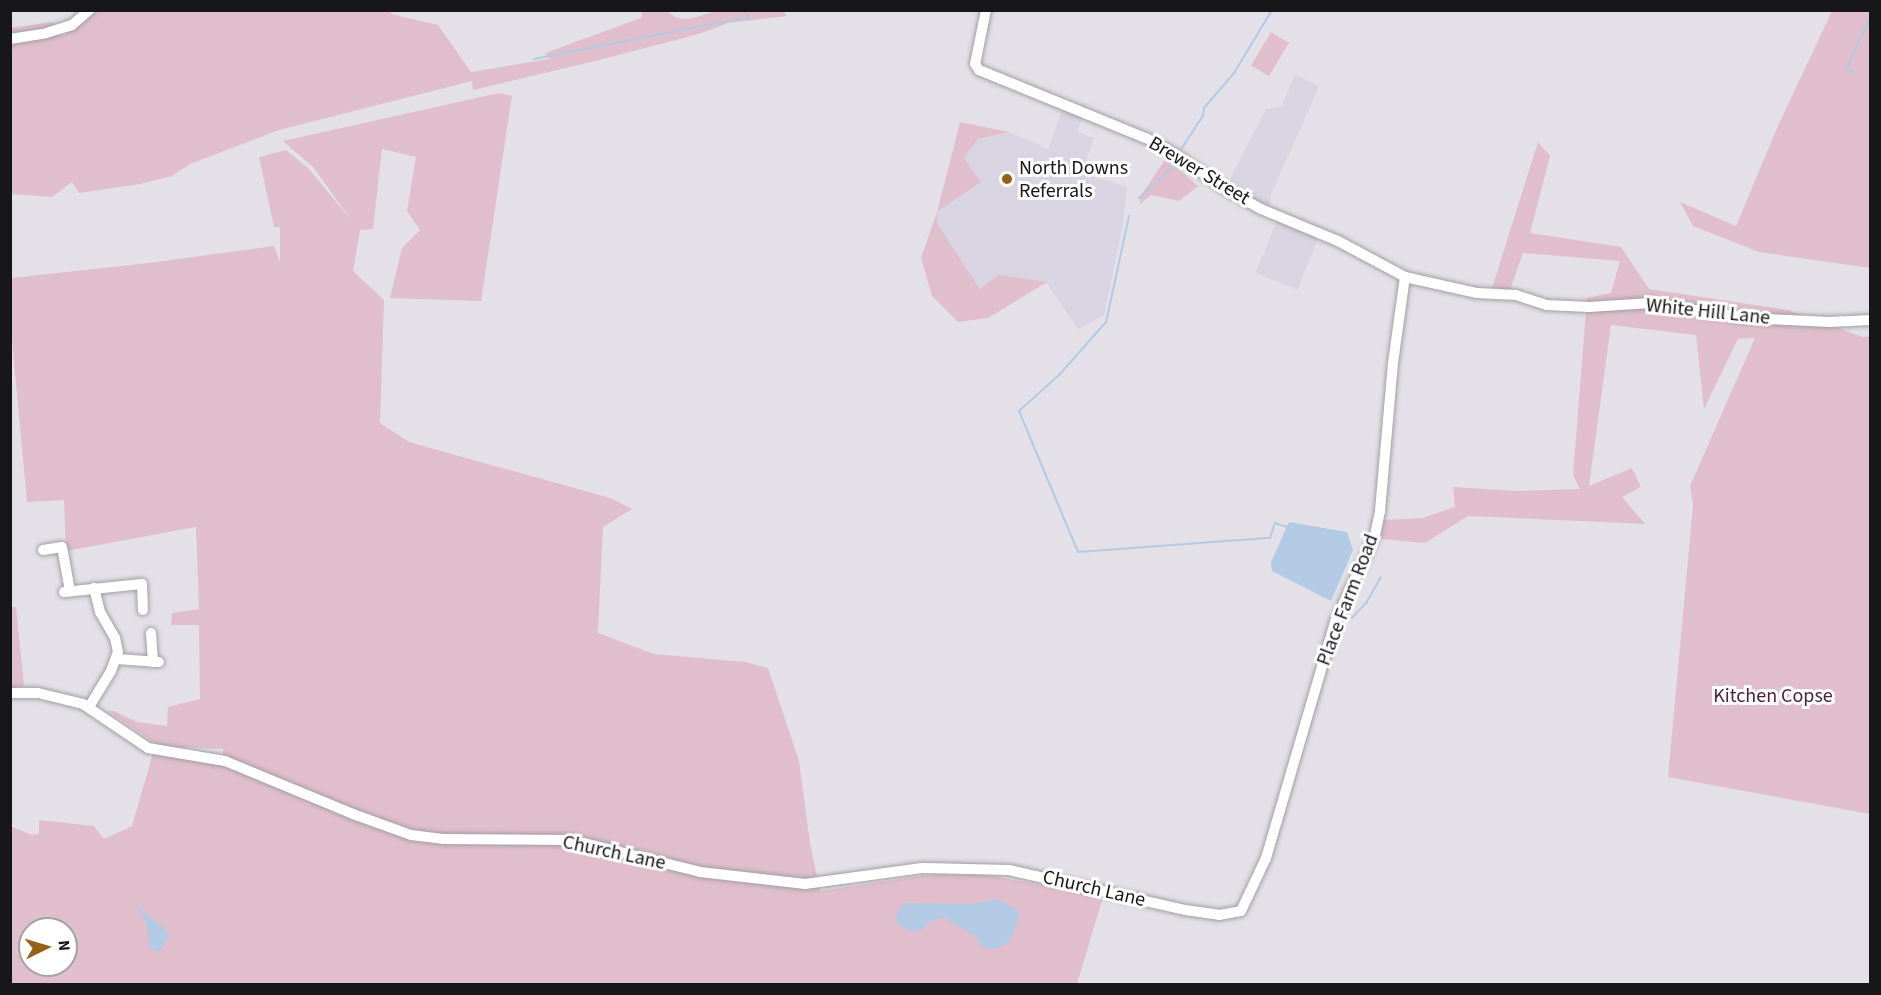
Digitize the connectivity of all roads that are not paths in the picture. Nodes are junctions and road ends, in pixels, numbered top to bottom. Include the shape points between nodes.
1 (89, 10) edge
2 (986, 10) edge
3 (10, 39) edge
4 (1405, 277) junction
5 (1870, 320) edge
6 (42, 550) dead end
7 (94, 588) junction
8 (144, 610) dead end
9 (151, 633) dead end
10 (117, 659) junction
11 (10, 693) edge
12 (89, 707) junction
13 (1241, 911) joint

1 - 3 street via 72,25
2 - 4 street, Brewer Street via 975,64 979,70 1146,138 1261,209 1338,241
4 - 5 street, White Hill Lane via 1477,293 1516,295 1546,305 1651,303 1746,318
4 - 13 street, Place Farm Road via 1375,536 1335,622 1266,858
6 - 7 street via 62,547 67,591
7 - 8 street via 142,578
7 - 10 street via 100,612 118,645
9 - 10 street via 156,662
10 - 12 street
11 - 12 street, Church Lane via 38,693
12 - 13 street, Church Lane via 148,748 225,760 411,835 443,839 572,840 700,872 805,884 922,868 1009,870 1185,910 1218,915

